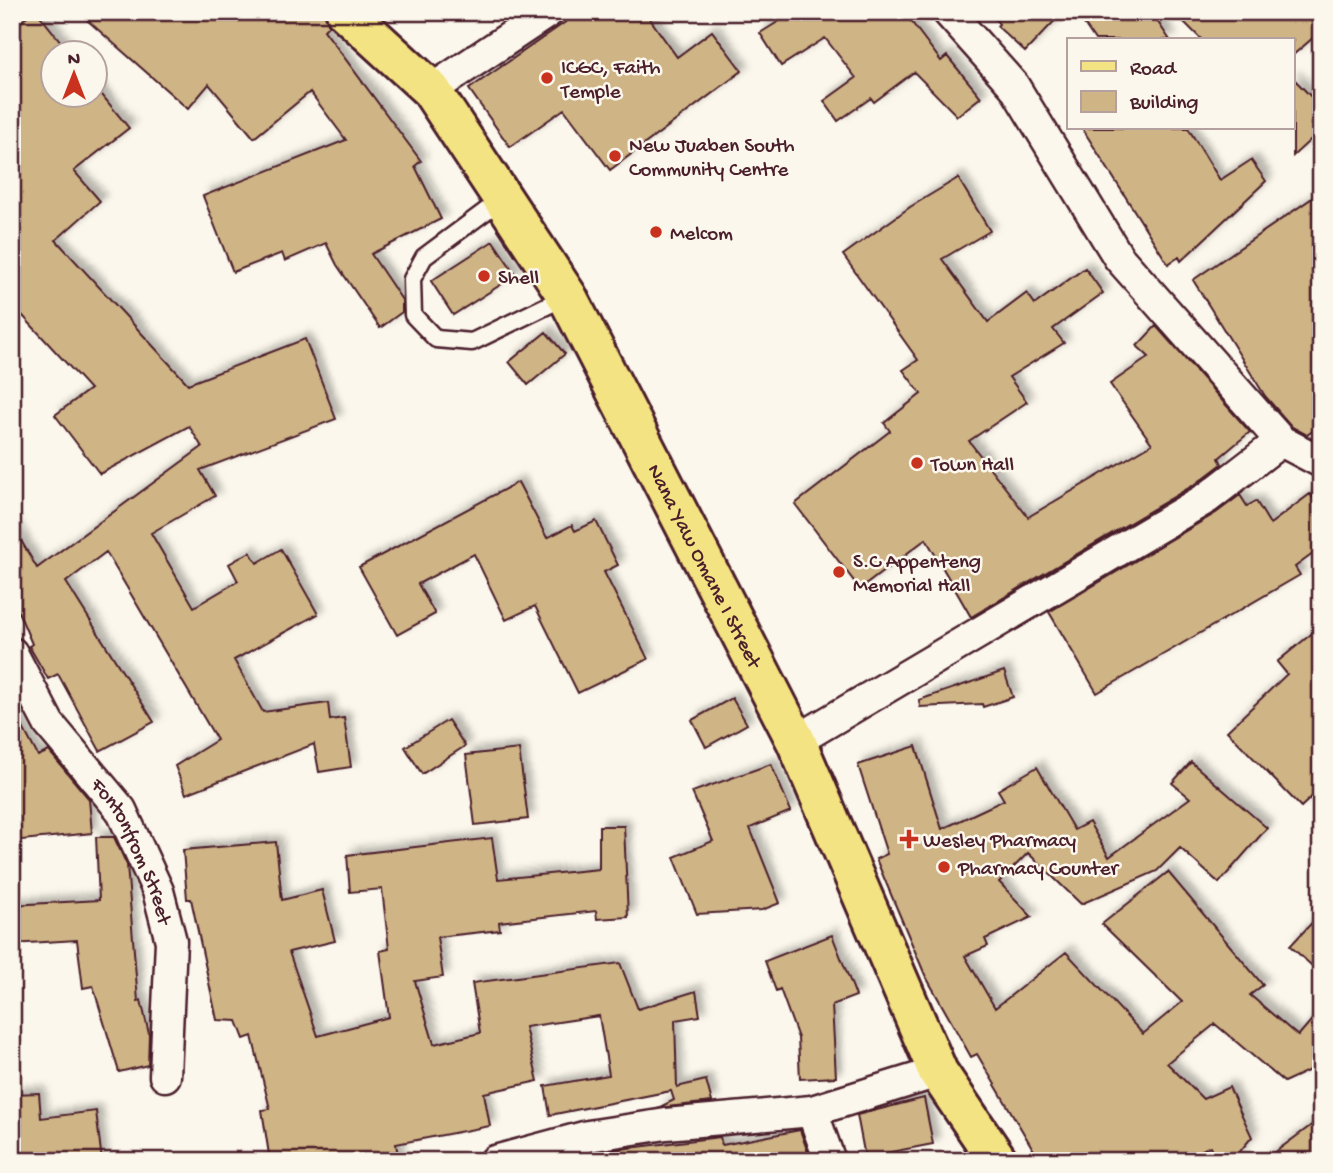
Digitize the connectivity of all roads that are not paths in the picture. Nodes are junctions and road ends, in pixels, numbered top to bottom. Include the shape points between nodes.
1 (346, 12) edge
2 (548, 12) edge
3 (948, 12) edge
4 (431, 90) junction
5 (502, 199) junction
6 (567, 296) junction
7 (1282, 441) junction
8 (1321, 462) edge
9 (12, 653) edge
10 (796, 741) junction
11 (938, 1072) junction
12 (165, 1076) dead end
13 (812, 1111) junction
14 (495, 1161) edge
15 (830, 1161) edge
16 (998, 1161) edge

1 - 4 main road, Nana Yaw Omane I Street
2 - 4 street
3 - 7 street via 1014,86 1119,258
4 - 5 main road, Nana Yaw Omane I Street
5 - 6 main road, Nana Yaw Omane I Street
5 - 6 lane via 424,257 412,279 413,315 436,339 472,342
6 - 10 main road, Nana Yaw Omane I Street
7 - 8 street
7 - 10 street via 1207,498
9 - 12 street, Fontonfrom Street via 48,724 121,810 158,891 171,941
10 - 11 main road, Nana Yaw Omane I Street
11 - 13 street
11 - 16 main road, Nana Yaw Omane I Street
13 - 14 street via 588,1136
13 - 15 street

